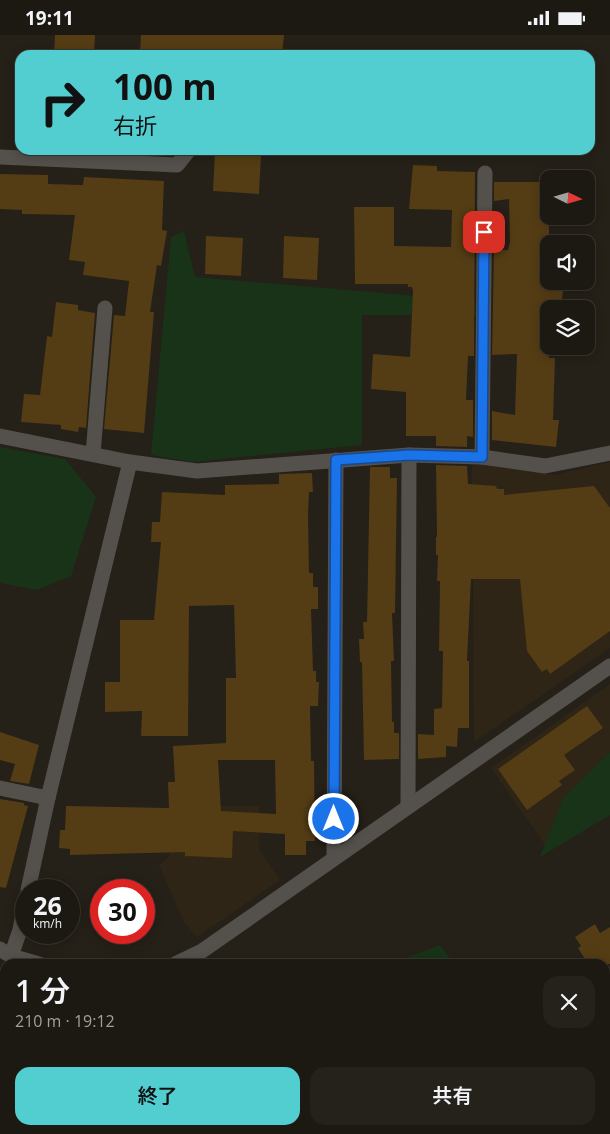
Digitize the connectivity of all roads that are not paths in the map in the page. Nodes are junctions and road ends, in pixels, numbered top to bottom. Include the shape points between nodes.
1 (185, 155) edge
2 (0, 157) edge
3 (485, 173) dead end
4 (105, 308) dead end
5 (0, 436) edge
6 (610, 453) edge
7 (93, 454) junction
8 (409, 455) junction
9 (482, 457) junction
10 (336, 460) junction
11 (130, 462) junction
12 (610, 666) edge
13 (0, 788) edge
14 (48, 798) junction
15 (408, 807) junction
16 (334, 858) junction
17 (30, 879) edge
18 (15, 938) edge
19 (6, 952) edge
20 (25, 959) edge
21 (185, 959) edge

1 - 2 street via 177,165
3 - 9 street
4 - 7 street
5 - 7 street
6 - 9 street via 544,466
7 - 11 street
8 - 9 street
8 - 10 street
8 - 15 street
10 - 11 street via 197,471
10 - 16 street
11 - 14 street
12 - 15 street
13 - 14 street
14 - 17 street
15 - 16 street
16 - 21 street via 202,951
18 - 19 street
19 - 20 street

